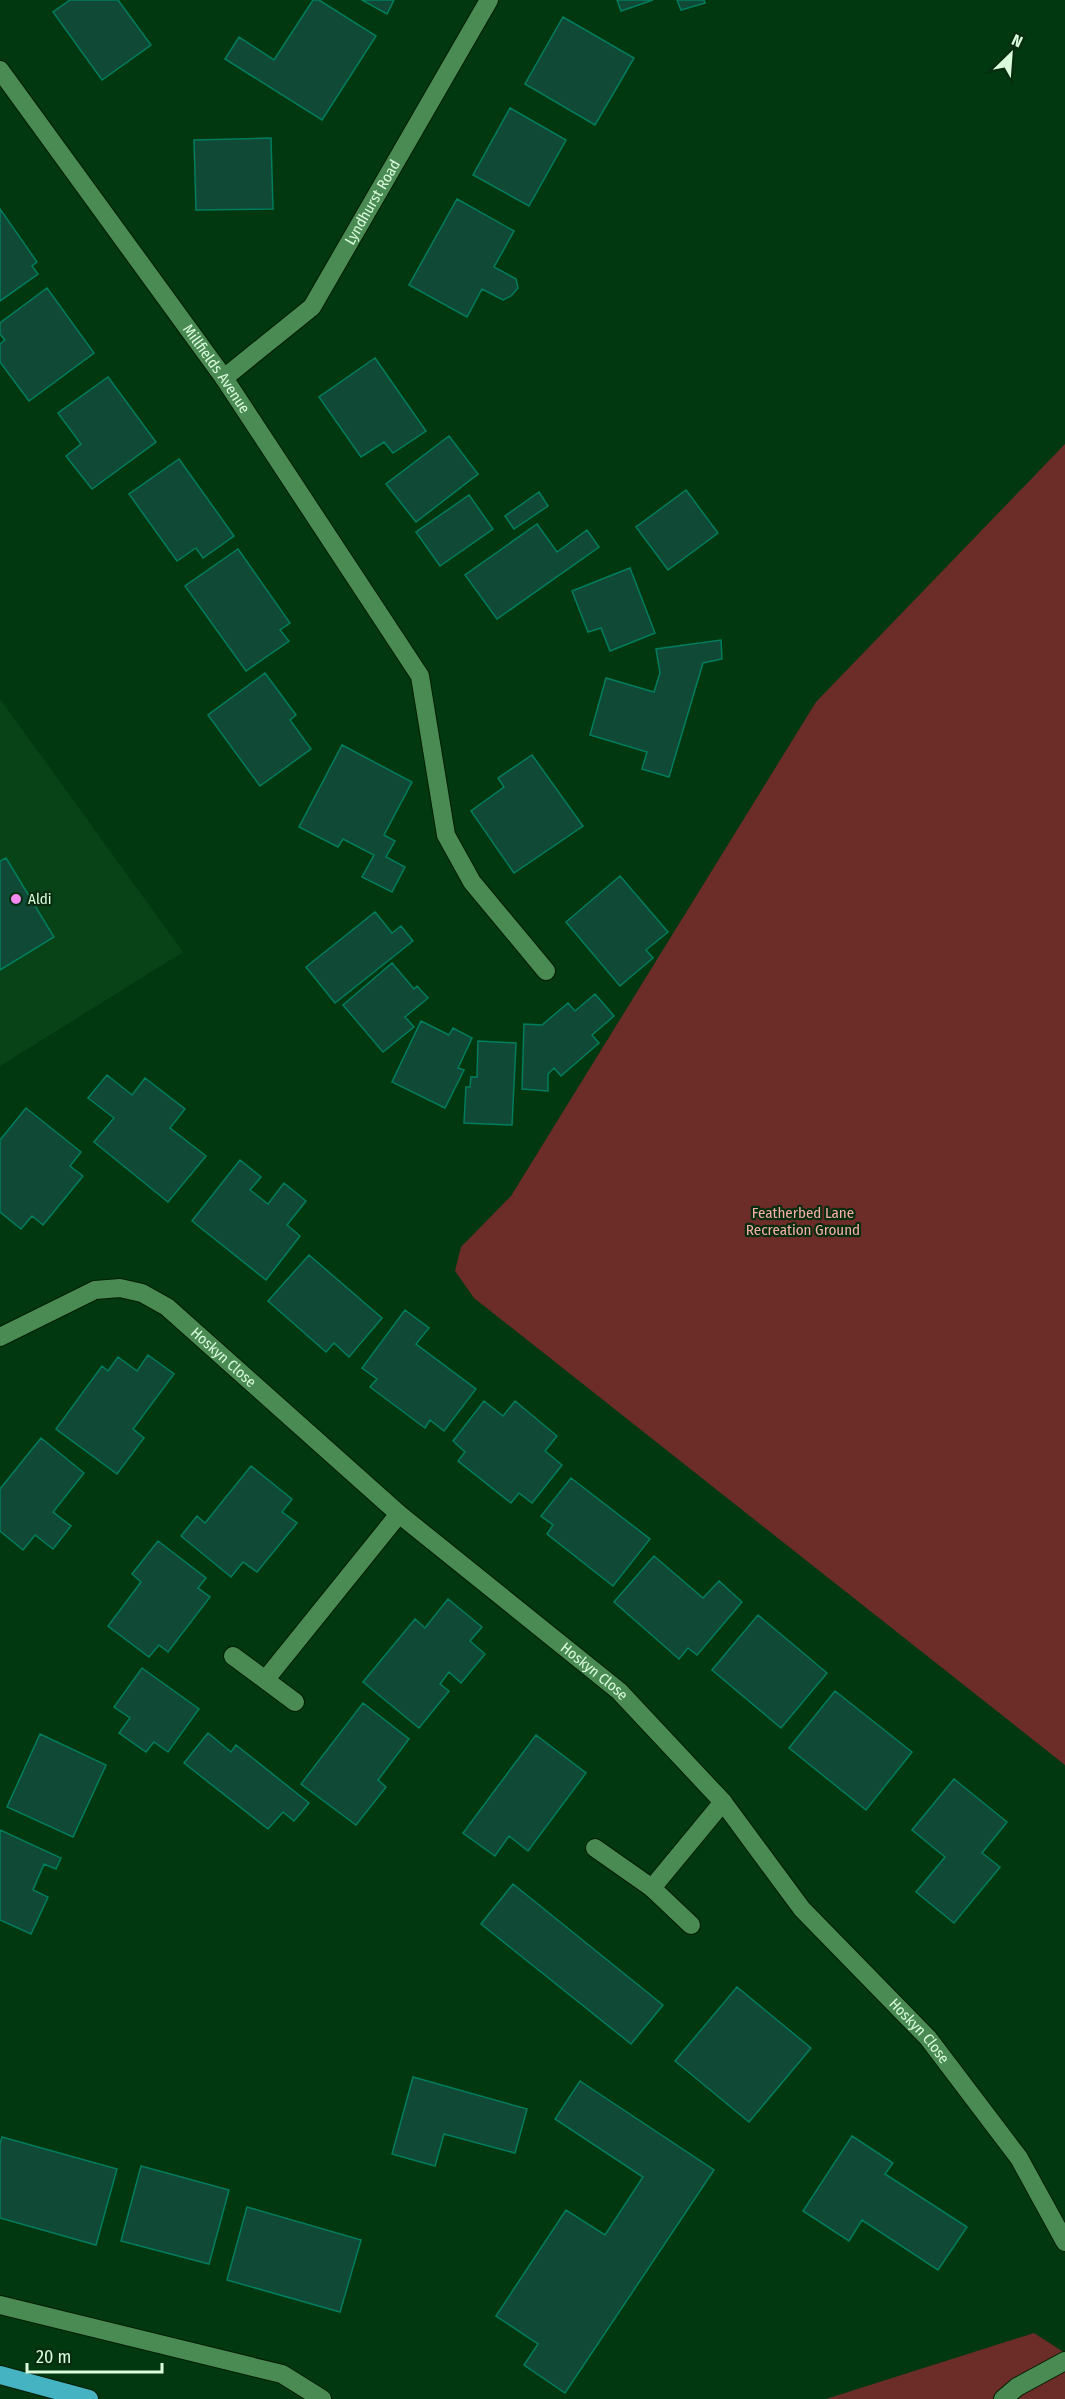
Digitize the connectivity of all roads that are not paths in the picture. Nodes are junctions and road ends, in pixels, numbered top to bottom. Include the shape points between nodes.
1 (489, 0) edge
2 (0, 70) edge
3 (224, 378) junction
4 (546, 972) dead end
5 (0, 1337) edge
6 (399, 1514) junction
7 (233, 1656) dead end
8 (266, 1679) junction
9 (295, 1702) dead end
10 (723, 1802) junction
11 (595, 1848) dead end
12 (652, 1888) junction
13 (691, 1925) dead end
14 (1065, 2242) edge
15 (0, 2305) edge
16 (1065, 2361) edge
17 (0, 2375) edge
18 (89, 2399) edge
19 (322, 2399) edge
20 (1003, 2399) edge

1 - 3 street, Lyndhurst Road via 312,307
2 - 3 street, Millfields Avenue
3 - 4 street, Millfields Avenue via 420,676 446,835 472,882
5 - 6 street, Hoskyn Close via 95,1290 120,1288 142,1293 167,1307
6 - 8 street
6 - 10 street, Hoskyn Close via 619,1691
7 - 8 street
8 - 9 street
10 - 12 street
10 - 14 street, Hoskyn Close via 802,1909 928,2038 1019,2158
11 - 12 street
12 - 13 street
15 - 19 street via 282,2374
16 - 20 street
17 - 18 highway

